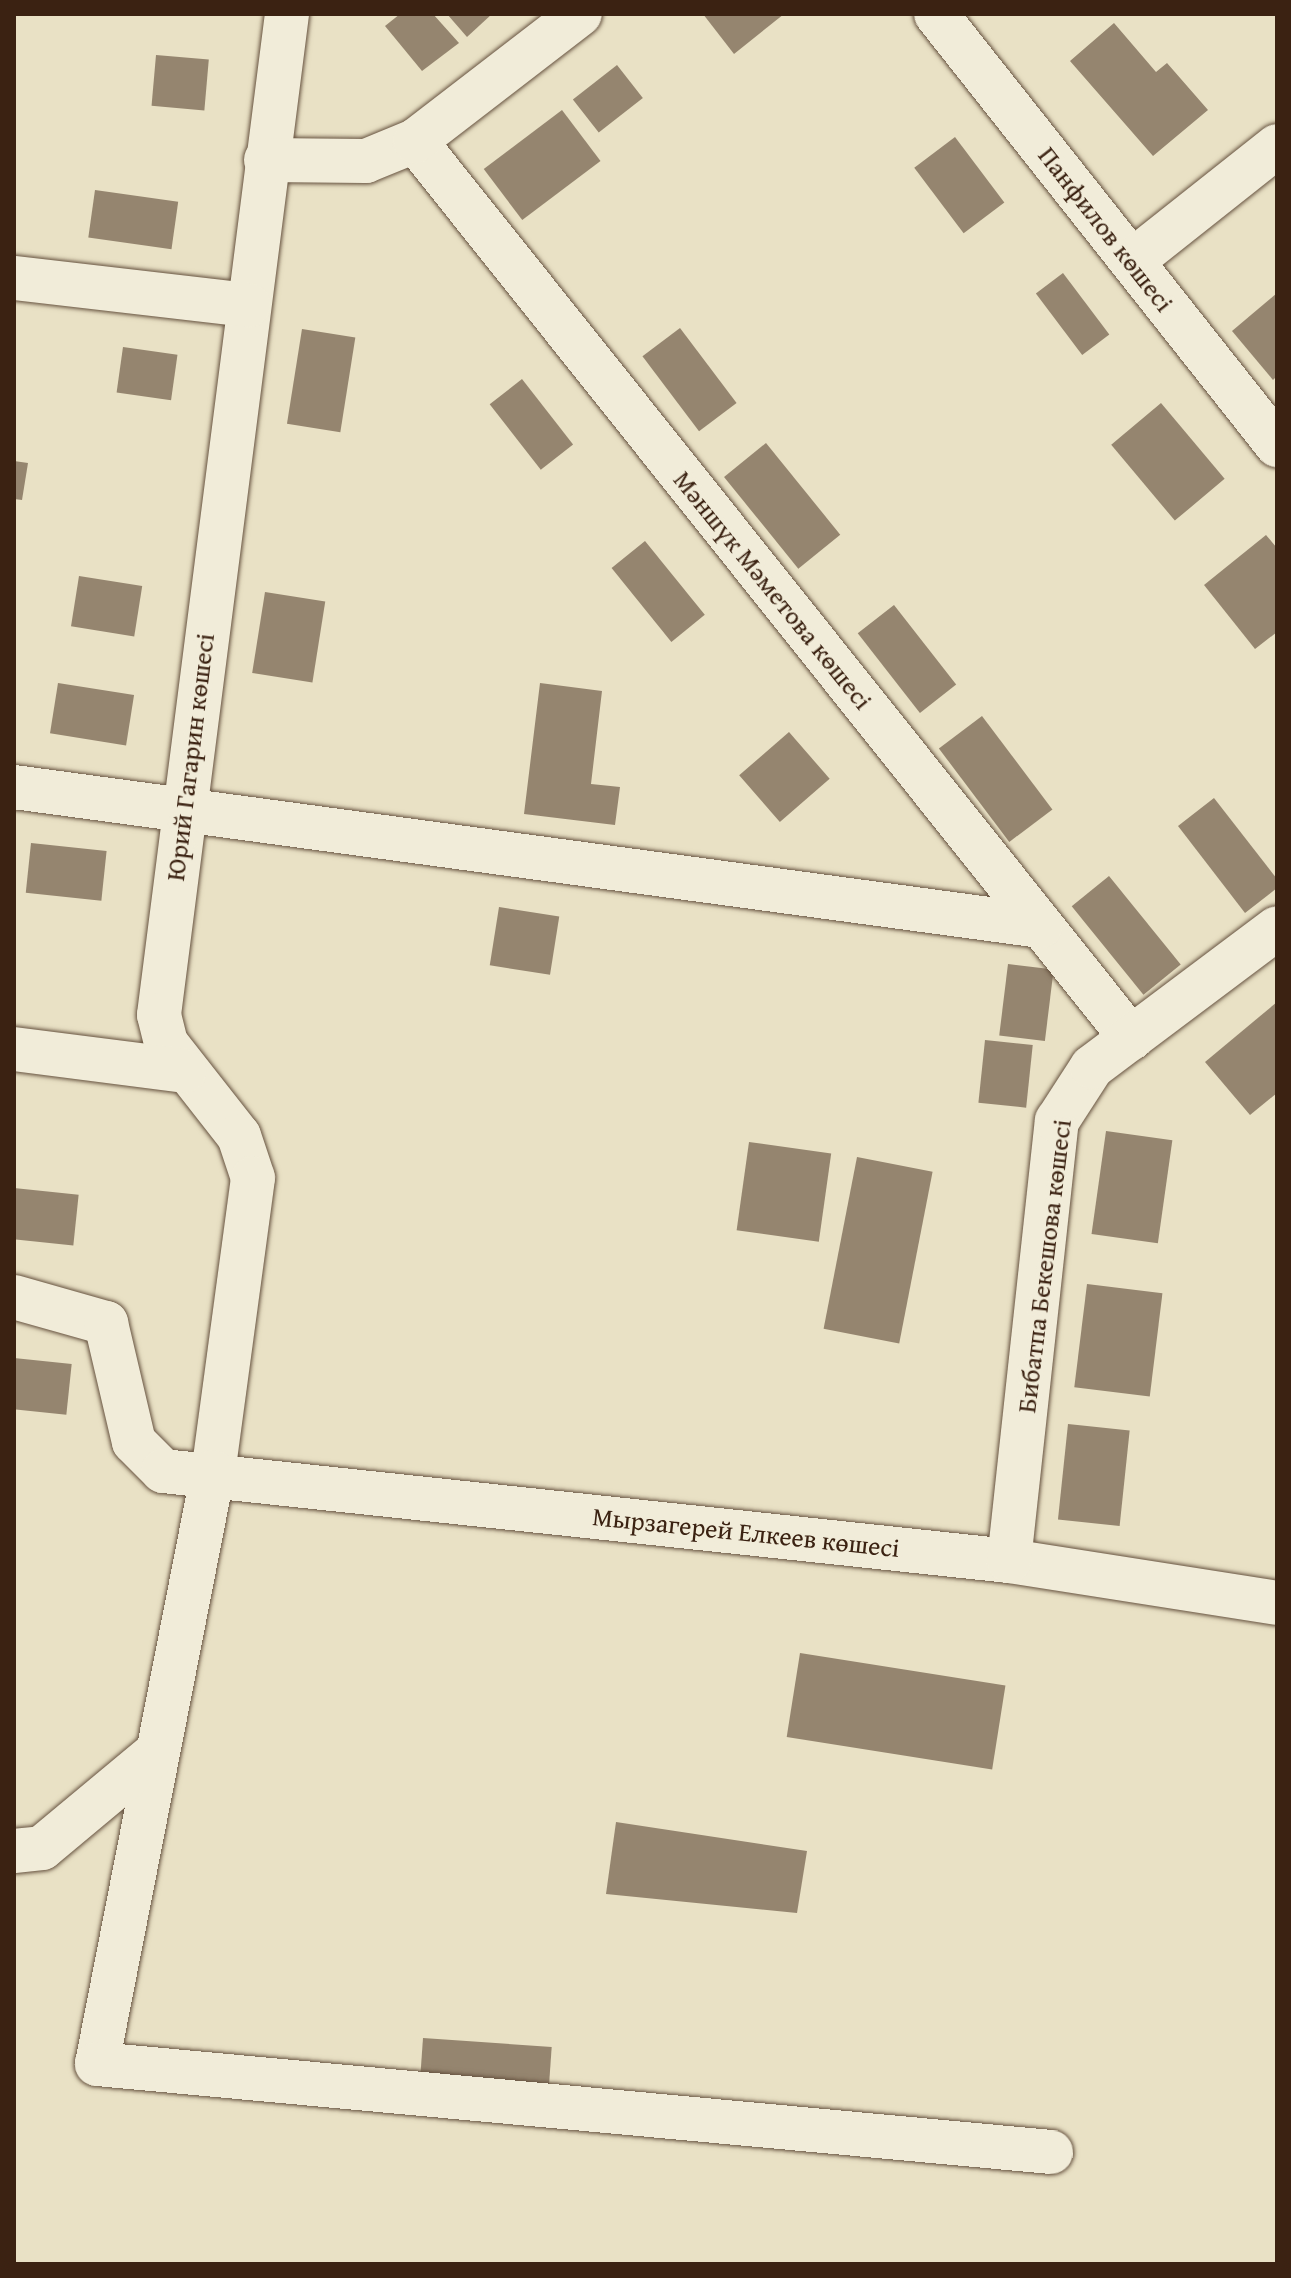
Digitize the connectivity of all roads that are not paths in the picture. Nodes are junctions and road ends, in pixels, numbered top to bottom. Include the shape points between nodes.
1 (287, 14) edge
2 (580, 14) edge
3 (936, 14) edge
4 (415, 141) junction
5 (1277, 146) edge
6 (266, 160) junction
7 (1132, 261) junction
8 (14, 278) edge
9 (248, 305) junction
10 (1277, 445) edge
11 (14, 787) edge
12 (182, 808) junction
13 (1041, 926) junction
14 (1277, 928) edge
15 (1131, 1038) junction
16 (14, 1049) edge
17 (185, 1071) junction
18 (14, 1297) edge
19 (213, 1472) junction
20 (1009, 1561) junction
21 (1277, 1603) edge
22 (155, 1754) junction
23 (14, 1851) edge
24 (1051, 2152) dead end

1 - 6 street, Юрий Гагарин көшесі
2 - 4 street
3 - 7 street, Панфилов көшесі
4 - 6 street via 366,161
4 - 13 street, Мәншүк Мәметова көшесі
5 - 7 street
6 - 9 street, Юрий Гагарин көшесі
7 - 10 street, Панфилов көшесі
8 - 9 street
9 - 12 street, Юрий Гагарин көшесі
11 - 12 street
12 - 13 street
12 - 17 street, Юрий Гагарин көшесі via 159,1015
13 - 15 street, Мәншүк Мәметова көшесі
14 - 15 street, Бибатпа Бекешова көшесі
15 - 20 street, Бибатпа Бекешова көшесі via 1085,1076 1057,1121
16 - 17 street
17 - 19 street, Юрий Гагарин көшесі via 239,1136 253,1178
18 - 19 street, Мырзагерей Елкеев көшесі via 106,1323 134,1442 163,1471
19 - 20 street, Мырзагерей Елкеев көшесі
19 - 22 street, Юрий Гагарин көшесі
20 - 21 street, Мырзагерей Елкеев көшесі
22 - 23 street via 42,1848
22 - 24 street, Юрий Гагарин көшесі via 97,2064

